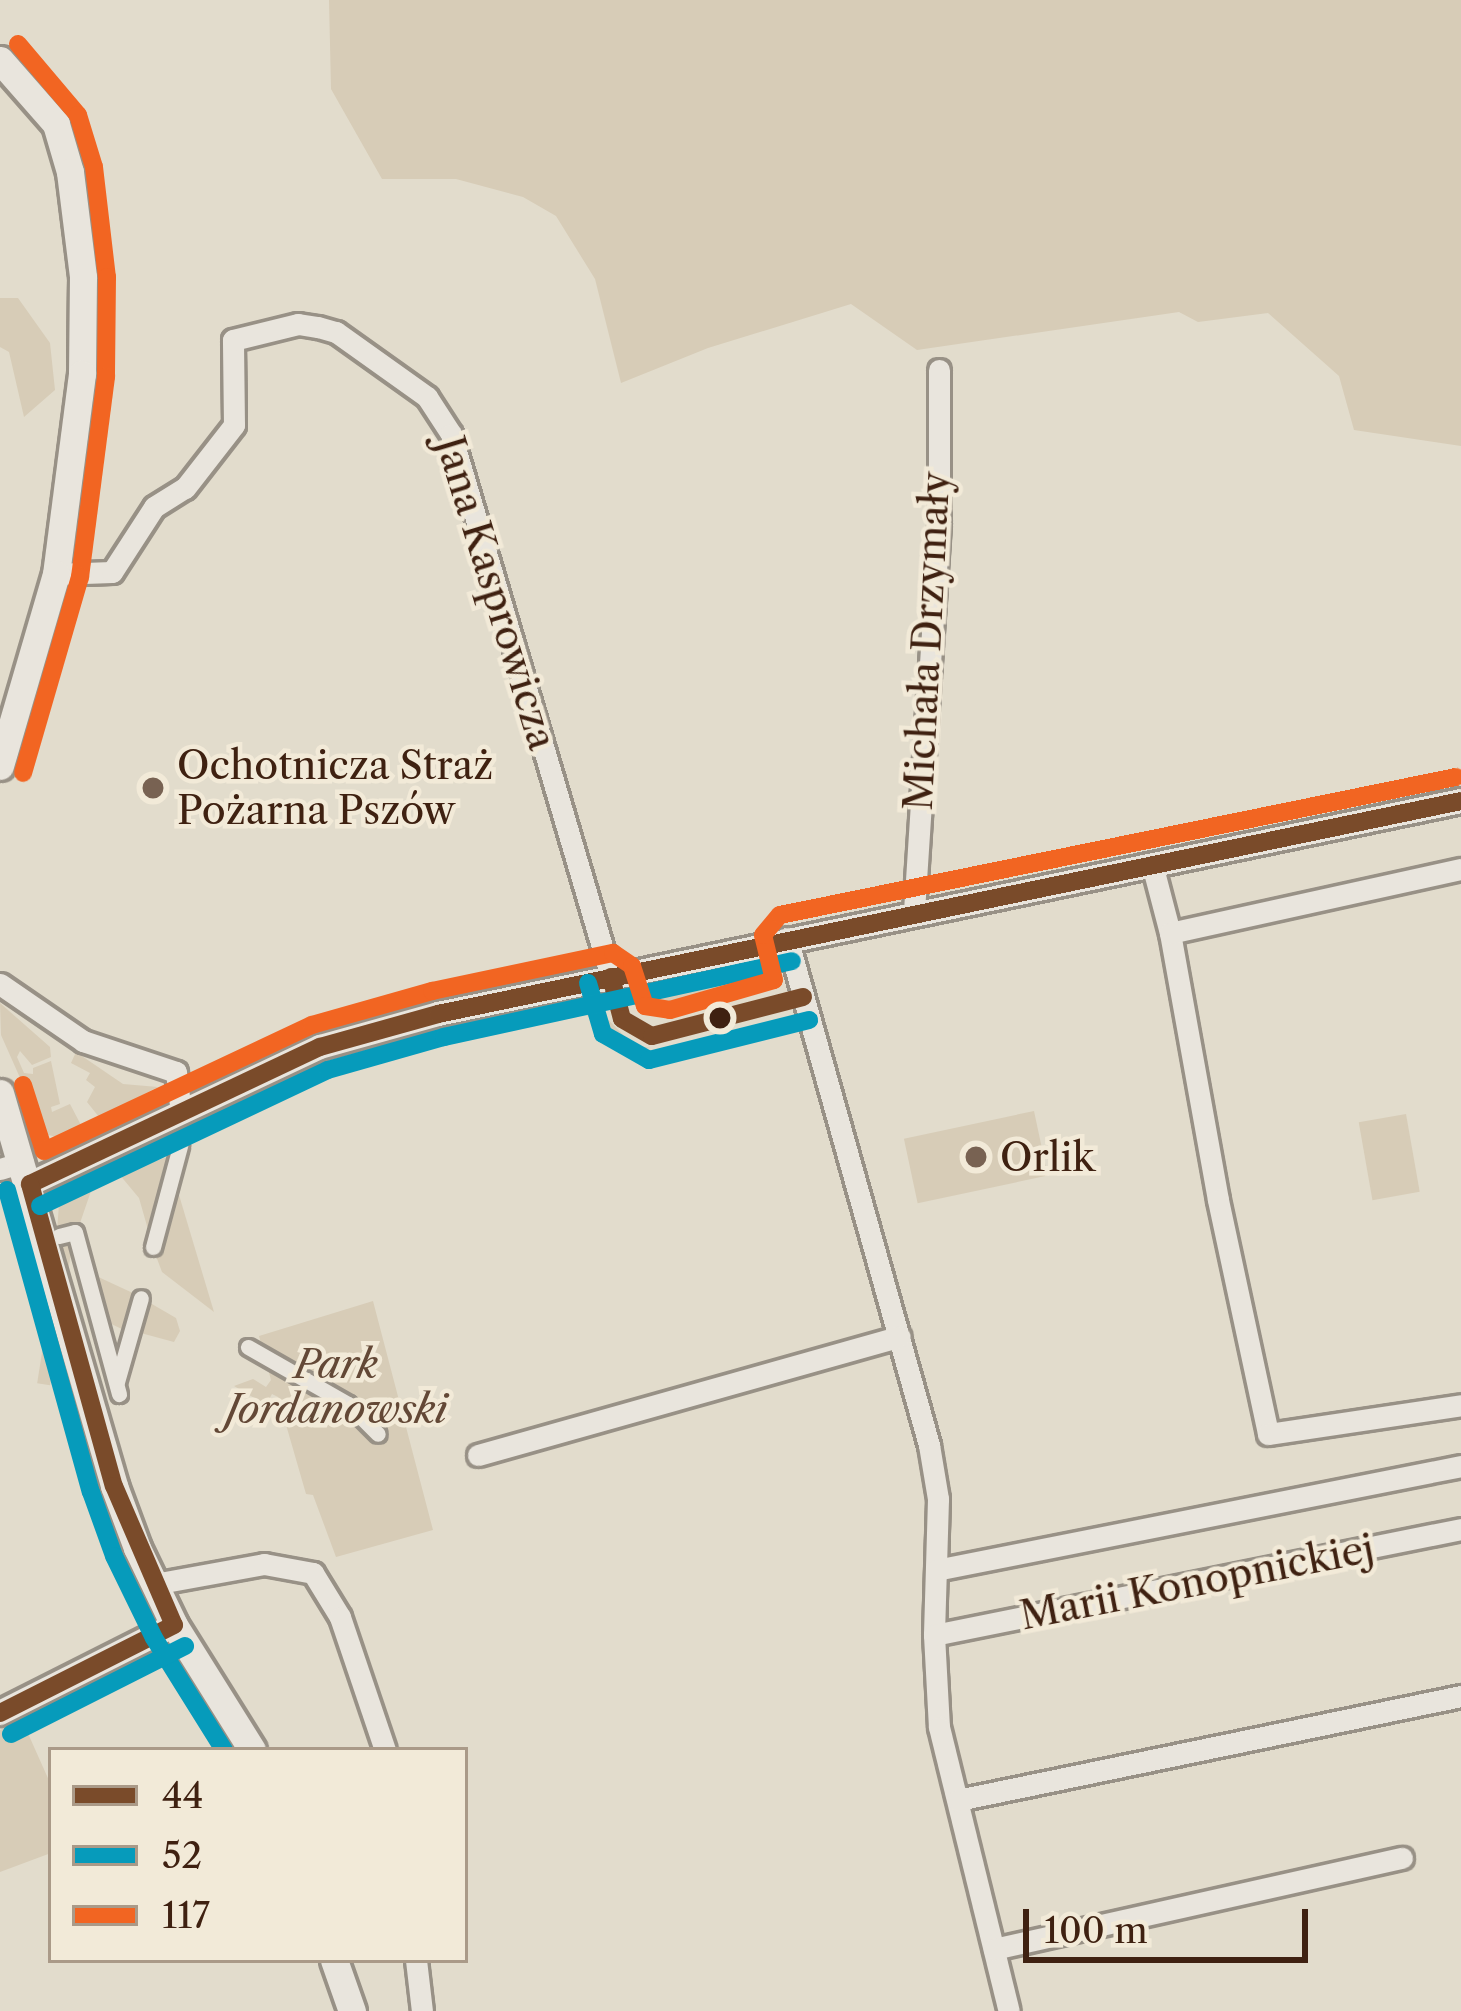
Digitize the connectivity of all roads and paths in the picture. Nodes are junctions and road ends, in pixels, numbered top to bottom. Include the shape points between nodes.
1 (0, 60) edge
2 (939, 370) dead end
3 (56, 574) junction
4 (0, 766) edge
5 (1461, 801) edge
6 (1152, 864) junction
7 (1461, 869) edge
8 (914, 911) junction
9 (1170, 933) junction
10 (787, 938) junction
11 (611, 977) junction
12 (0, 984) edge
13 (0, 1093) edge
14 (182, 1113) junction
15 (180, 1146) dead end
16 (18, 1172) edge
17 (71, 1232) dead end
18 (153, 1247) dead end
19 (141, 1298) dead end
20 (900, 1336) junction
21 (248, 1347) dead end
22 (1461, 1405) edge
23 (378, 1434) dead end
24 (478, 1455) dead end
25 (1461, 1466) edge
26 (1461, 1528) edge
27 (936, 1570) junction
28 (154, 1584) junction
29 (174, 1625) junction
30 (934, 1635) junction
31 (1461, 1696) edge
32 (0, 1713) edge
33 (250, 1747) edge
34 (385, 1747) edge
35 (958, 1800) junction
36 (1402, 1858) dead end
37 (994, 1949) junction
38 (335, 1963) edge
39 (416, 1963) edge
40 (352, 2011) edge
41 (422, 2011) edge
42 (1010, 2011) edge

1 - 3 main road via 56,124 83,278 82,374
2 - 8 street, Michała Drzymały via 939,523
3 - 4 main road
3 - 11 street, Jana Kasprowicza via 112,572 154,507 185,488 234,425 232,340 318,326 427,397 451,434
5 - 6 street
6 - 8 street
6 - 9 street
7 - 9 street
8 - 10 street
9 - 22 street via 1268,1435
10 - 11 street
10 - 20 street
11 - 14 street via 320,1047
12 - 14 street via 82,1042 176,1072
13 - 16 main road
14 - 16 street
15 - 18 street
16 - 28 main road via 114,1486
17 - 19 street via 117,1389
20 - 24 street
20 - 27 street via 938,1499
21 - 23 street via 347,1404
25 - 27 street, Marii Konopnickiej
26 - 30 street, Marii Konopnickiej
27 - 30 street
28 - 29 main road
28 - 34 street via 264,1564 313,1573 340,1617
29 - 32 street
29 - 33 main road
30 - 35 street via 939,1727
31 - 35 street
35 - 37 street
36 - 37 street
37 - 42 street
38 - 40 main road
39 - 41 street

